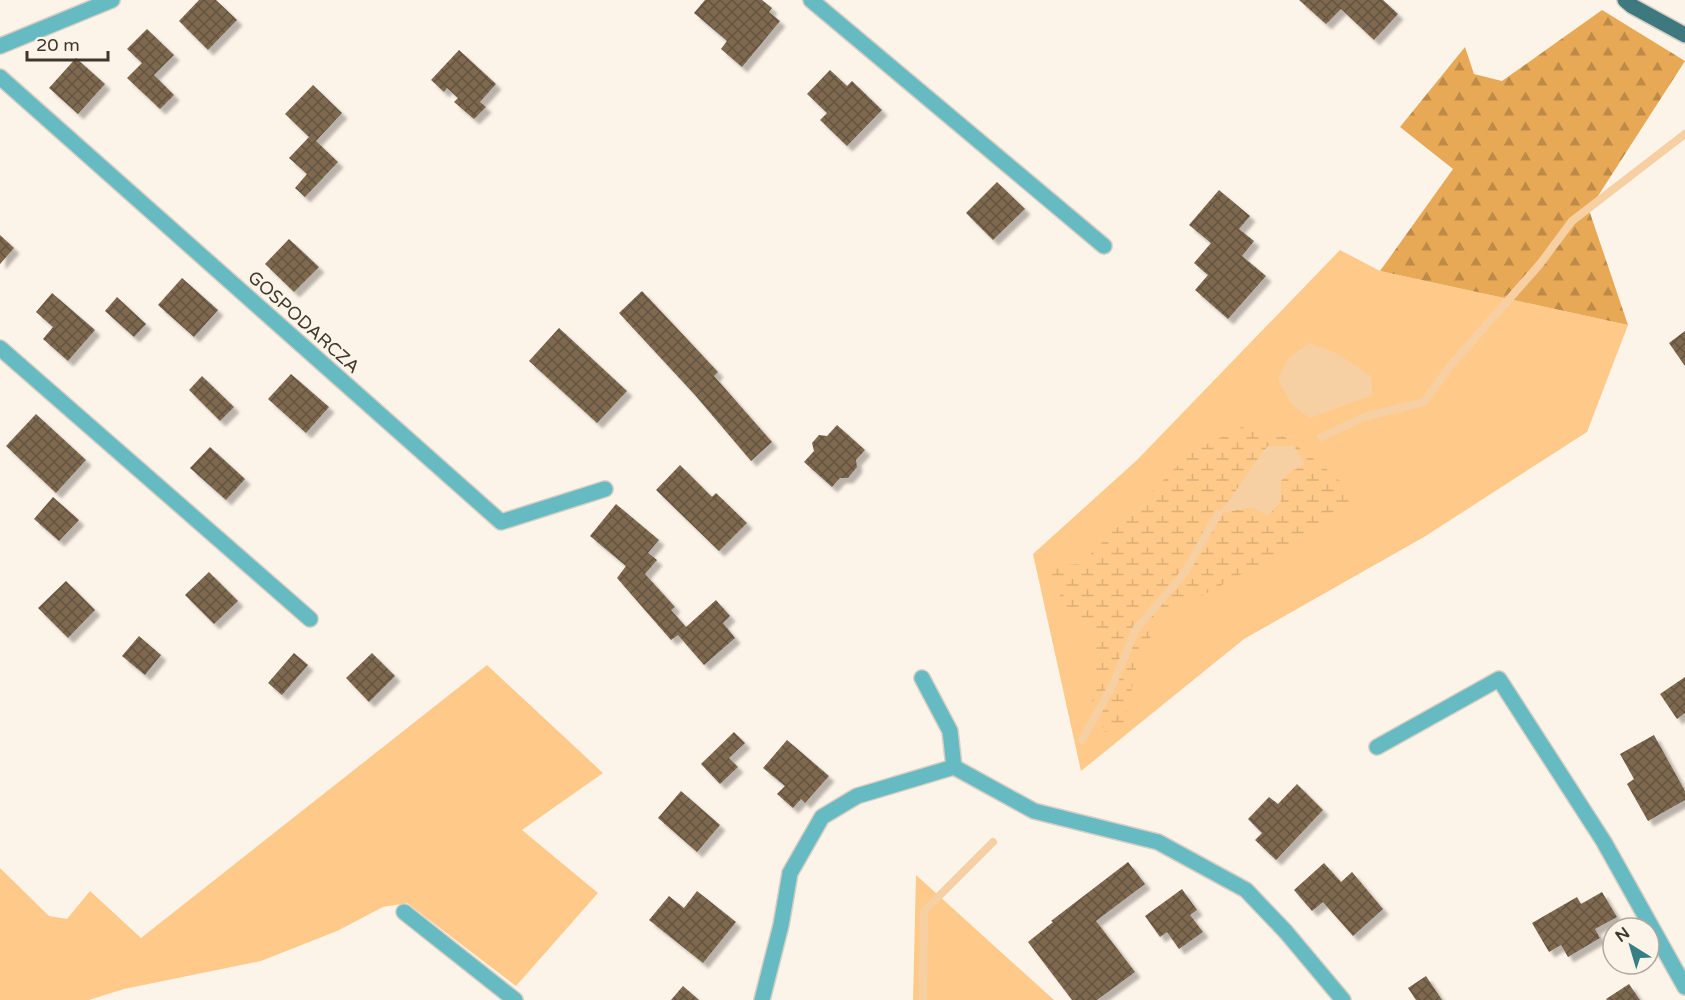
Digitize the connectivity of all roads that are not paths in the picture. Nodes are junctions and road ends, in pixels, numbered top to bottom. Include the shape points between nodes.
1 (112, 0) edge
2 (811, 0) edge
3 (1625, 0) edge
4 (1685, 35) edge
5 (0, 46) edge
6 (0, 77) edge
7 (1104, 246) dead end
8 (0, 348) edge
9 (605, 489) dead end
10 (310, 618) dead end
11 (922, 678) dead end
12 (1377, 747) dead end
13 (954, 767) junction
14 (404, 912) dead end
15 (1685, 987) edge
16 (515, 1000) edge
17 (762, 1000) edge
18 (1342, 1000) edge

1 - 5 street
2 - 7 street
3 - 4 main road
6 - 9 street, GOSPODARCZA via 501,522
8 - 10 street
11 - 13 street via 950,731
12 - 15 street via 1499,679 1604,842
13 - 17 street via 857,796 822,818 790,873
13 - 18 street via 1034,811 1158,842 1246,890
14 - 16 street

